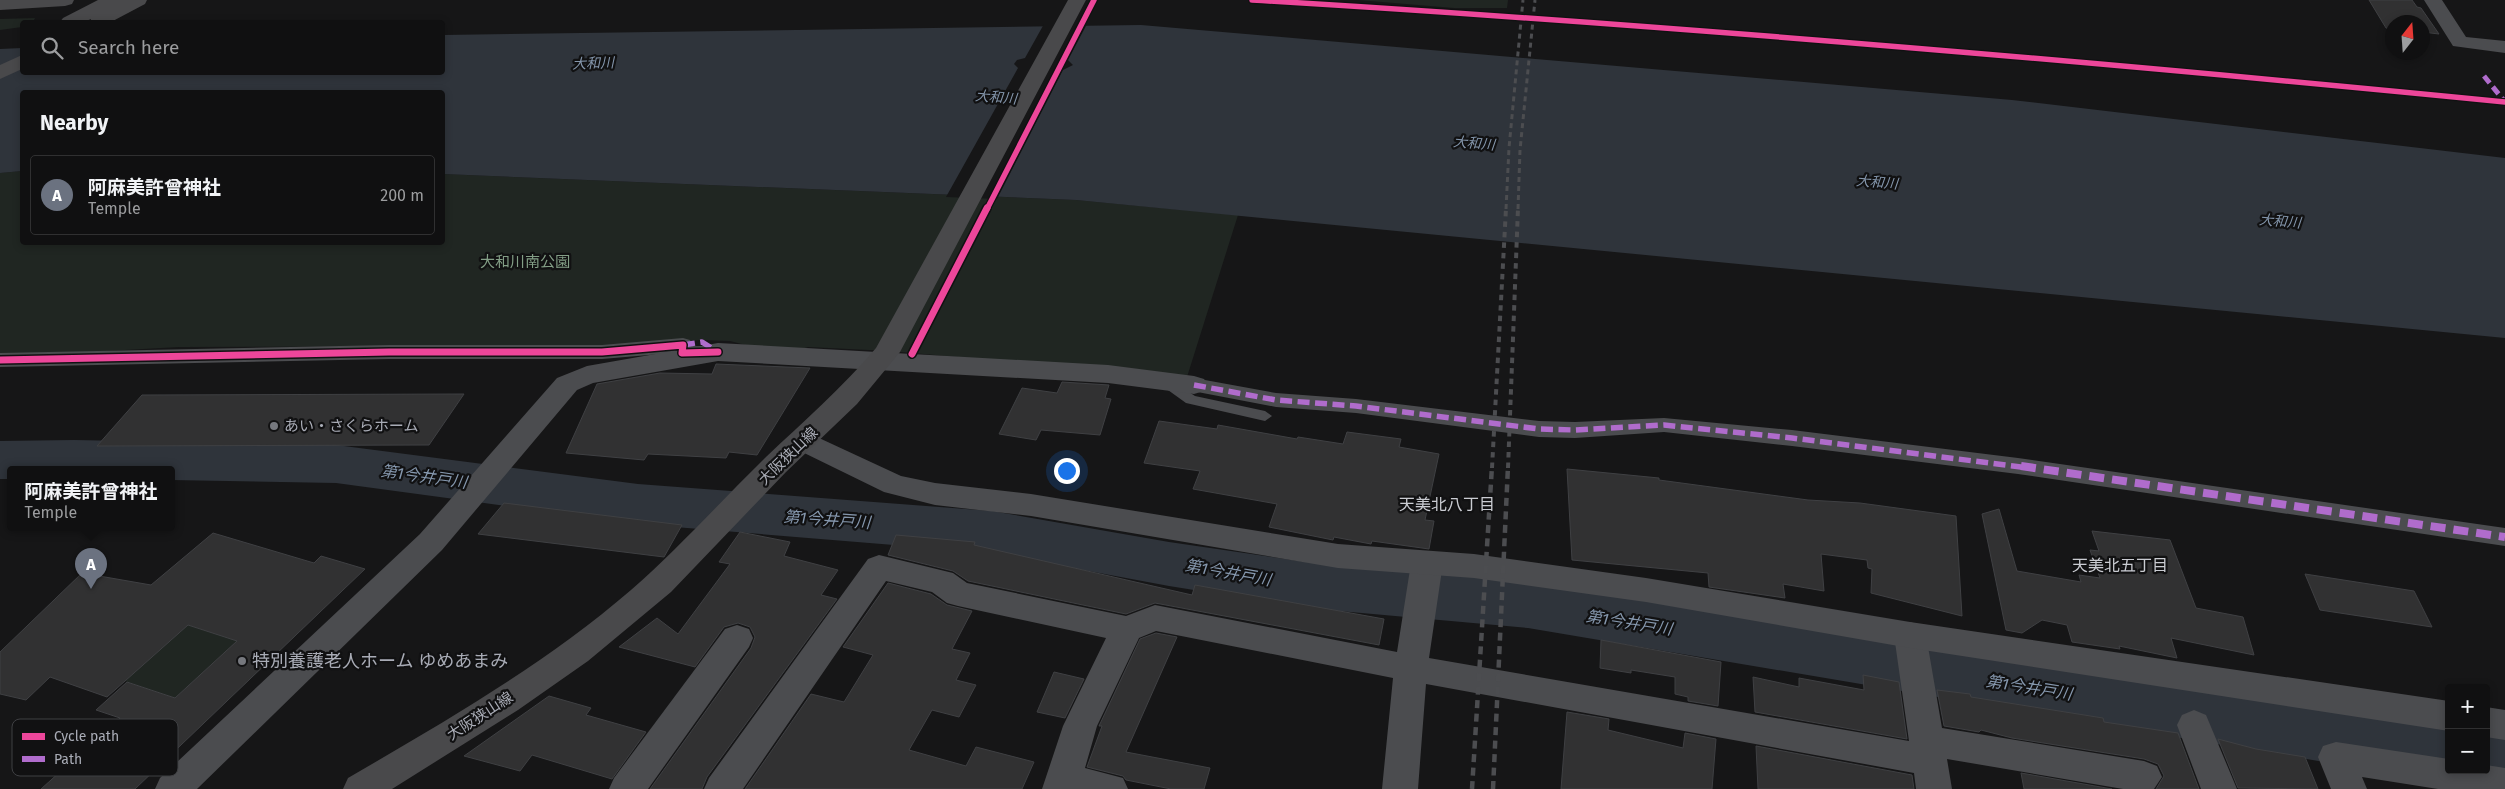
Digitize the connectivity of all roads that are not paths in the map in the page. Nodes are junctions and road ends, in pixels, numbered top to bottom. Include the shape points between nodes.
1 (65, 0) edge
2 (1077, 0) edge
3 (2433, 0) edge
4 (136, 1) edge
5 (108, 2) edge
6 (0, 4) edge
7 (74, 20) edge
8 (100, 20) edge
9 (2505, 47) edge
10 (20, 48) edge
11 (0, 59) edge
12 (20, 62) edge
13 (0, 73) edge
14 (718, 352) junction
15 (882, 357) junction
16 (0, 360) edge
17 (1166, 382) junction
18 (1194, 385) joint
19 (1265, 416) dead end
20 (804, 440) junction
21 (2505, 537) edge
22 (1425, 572) junction
23 (1127, 629) junction
24 (737, 638) dead end
25 (1912, 644) junction
26 (1411, 668) junction
27 (2445, 715) edge
28 (2490, 723) edge
29 (2194, 725) dead end
30 (2505, 725) edge
31 (1929, 763) edge
32 (2144, 777) dead end
33 (1061, 784) edge
34 (2505, 784) edge
35 (173, 789) edge
36 (361, 789) edge
37 (627, 789) edge
38 (722, 789) edge
39 (1110, 789) edge
40 (1400, 789) edge
41 (2219, 789) edge
42 (2350, 789) edge

1 - 6 main road
2 - 15 main road, 大阪狭山線
3 - 9 street via 2460,42
4 - 8 main road
5 - 7 main road
10 - 11 main road
12 - 13 main road
14 - 15 street
14 - 16 street via 682,352 683,346 602,352 379,352
14 - 35 street via 587,375 567,384 431,542
15 - 17 street via 907,362 1080,372
15 - 20 main road, 大阪狭山線
17 - 18 street
17 - 19 lane via 1191,400
18 - 21 street via 1276,400 1356,406 1530,428 1575,430 1664,425 1792,438 2018,466
20 - 22 street via 894,485 936,494 1031,505
20 - 36 main road, 大阪狭山線 via 677,567 575,653 479,718
22 - 25 street via 1474,566 1646,590
22 - 26 street
23 - 26 street via 1155,618
23 - 33 street via 1080,726
23 - 38 street via 958,594 942,582 879,567
24 - 37 street
25 - 27 street
25 - 31 street
26 - 31 street
26 - 40 street
28 - 30 street
29 - 41 street
31 - 32 street
33 - 39 street
34 - 42 street via 2336,758

